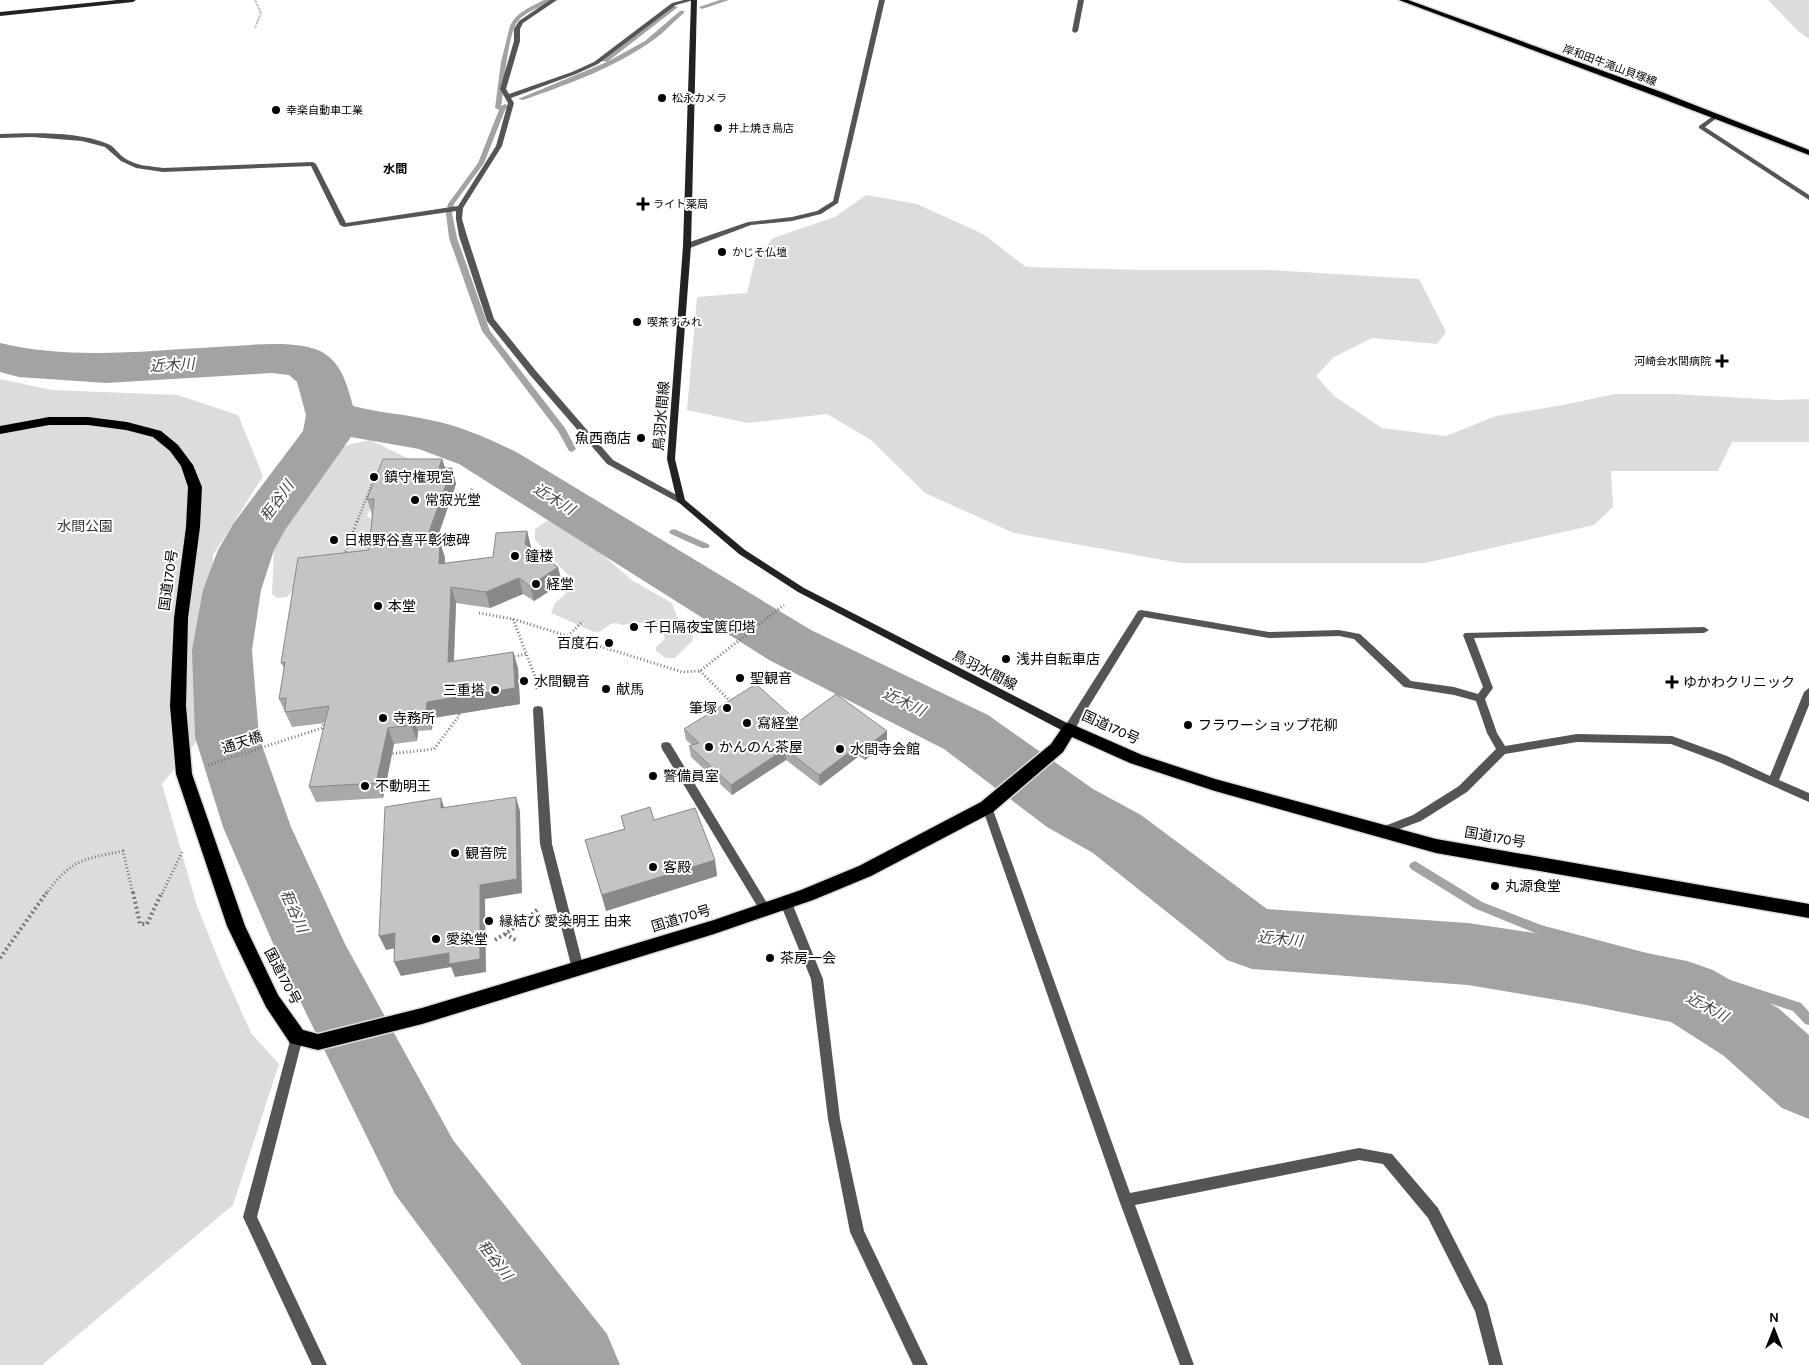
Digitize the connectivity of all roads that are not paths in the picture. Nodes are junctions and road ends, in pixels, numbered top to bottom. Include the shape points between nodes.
1 (133, 0) edge
2 (554, 0) edge
3 (692, 0) edge
4 (882, 0) edge
5 (1081, 0) edge
6 (1402, 0) edge
7 (0, 14) edge
8 (1075, 31) dead end
9 (507, 97) junction
10 (1714, 117) junction
11 (0, 136) edge
12 (1809, 153) edge
13 (1809, 198) edge
14 (460, 208) junction
15 (687, 246) junction
16 (0, 430) edge
17 (681, 501) junction
18 (1704, 630) dead end
19 (1809, 692) edge
20 (1480, 698) junction
21 (538, 710) road end
22 (1070, 729) junction
23 (666, 746) dead end
24 (1502, 750) junction
25 (1773, 781) junction
26 (1809, 798) edge
27 (993, 802) junction
28 (1380, 832) junction
29 (786, 902) junction
30 (766, 911) junction
31 (1809, 911) edge
32 (578, 969) junction
33 (298, 1037) junction
34 (1126, 1200) junction
35 (320, 1365) edge
36 (921, 1365) edge
37 (1187, 1365) edge
38 (1496, 1365) edge

1 - 7 street
2 - 9 street via 521,22 517,29 517,41 503,89
3 - 9 street via 674,4 596,63
3 - 15 street, 鳥羽水間線
4 - 15 street via 836,202 819,213 750,223
5 - 8 street
6 - 10 main road, 岸和田牛滝山貝塚線
9 - 14 street via 511,103 499,146
10 - 12 main road, 岸和田牛滝山貝塚線
10 - 13 street via 1701,127
11 - 14 street via 82,139 107,146 123,160 138,167 163,170 313,164 344,225
14 - 17 street via 463,236 490,319 610,462
15 - 17 street, 鳥羽水間線 via 672,459
16 - 33 highway, 国道170号 via 50,421 127,426 157,434 187,465 195,488 194,527 181,618 178,706 184,774 236,926 272,1001
17 - 22 street, 鳥羽水間線 via 742,552 801,590
18 - 20 street via 1468,635 1488,688
19 - 25 street
20 - 22 street via 1408,684 1357,636 1339,633 1269,635 1141,613
20 - 24 street via 1492,733
21 - 32 street via 546,844
22 - 27 highway, 国道170号 via 1057,748
22 - 28 highway, 国道170号 via 1154,765
23 - 30 street
24 - 25 street via 1577,738 1672,740
24 - 28 street via 1463,789 1417,818
25 - 26 street
27 - 29 highway, 国道170号 via 865,871
27 - 34 street
28 - 31 highway, 国道170号 via 1436,846
29 - 30 highway, 国道170号
29 - 36 street via 817,979 834,1119 858,1232
30 - 32 highway, 国道170号
32 - 33 highway, 国道170号 via 422,1016 318,1042
33 - 35 street via 250,1218
34 - 37 street
34 - 38 street via 1360,1154 1388,1158 1433,1213 1482,1309

